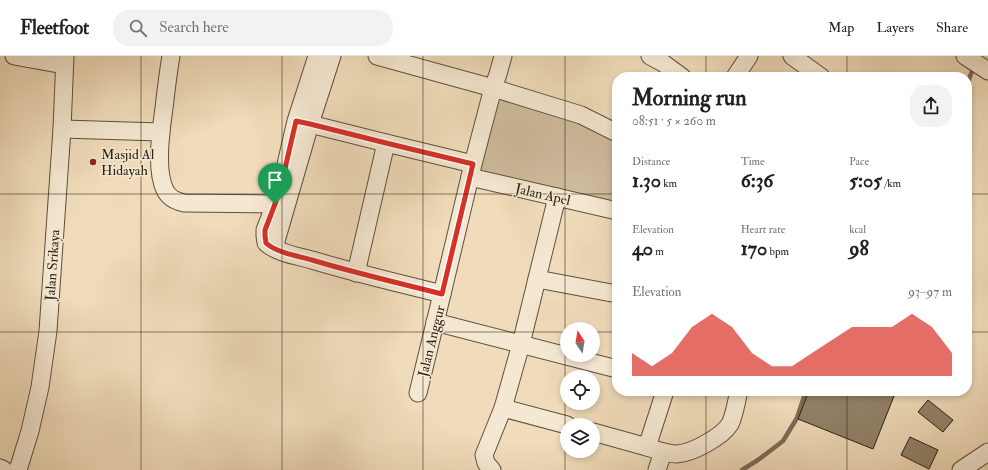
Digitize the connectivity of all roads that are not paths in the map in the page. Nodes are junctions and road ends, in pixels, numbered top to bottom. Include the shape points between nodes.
1 (14, 56) edge
2 (170, 56) edge
3 (318, 56) edge
4 (332, 56) edge
5 (377, 56) edge
6 (503, 56) edge
7 (650, 56) edge
8 (749, 56) edge
9 (792, 56) edge
10 (965, 56) edge
11 (64, 61) edge
12 (988, 71) edge
13 (675, 72) edge
14 (738, 72) edge
15 (814, 72) edge
16 (493, 88) junction
17 (303, 122) junction
18 (62, 129) junction
19 (612, 130) edge
20 (161, 132) junction
21 (386, 143) junction
22 (471, 171) junction
23 (557, 197) junction
24 (275, 204) junction
25 (612, 210) edge
26 (274, 248) junction
27 (356, 273) junction
28 (537, 279) junction
29 (612, 293) edge
30 (442, 294) junction
31 (435, 322) junction
32 (521, 344) junction
33 (612, 368) edge
34 (418, 393) dead end
35 (664, 396) edge
36 (738, 396) edge
37 (503, 408) junction
38 (560, 423) edge
39 (600, 434) edge
40 (655, 450) junction
41 (988, 452) edge
42 (0, 468) edge
43 (4, 470) edge
44 (18, 470) edge
45 (492, 470) edge
46 (657, 470) edge
47 (960, 470) edge

1 - 11 street
2 - 20 street
3 - 17 street
4 - 17 street
5 - 16 street
6 - 16 street, Jalan Anggur
7 - 13 street
8 - 14 street
9 - 15 street
10 - 12 street
11 - 18 street, Jalan Srikaya
16 - 19 street via 582,115
16 - 22 street, Jalan Anggur
17 - 21 street, Jalan Apel
17 - 24 street
17 - 26 street
18 - 20 street
18 - 44 street, Jalan Srikaya via 48,331 40,387
20 - 24 street via 162,183 167,194 175,201
21 - 22 street, Jalan Apel
21 - 27 street
22 - 23 street, Jalan Apel
22 - 30 street, Jalan Anggur
23 - 25 street, Jalan Apel
23 - 28 street
24 - 26 street via 265,230 266,243
26 - 27 street
27 - 30 street
28 - 29 street
28 - 32 street
30 - 31 street, Jalan Anggur
31 - 32 street
31 - 34 street, Jalan Anggur
32 - 33 street
32 - 37 street
35 - 40 street
36 - 40 street via 729,425 713,440 677,454
37 - 38 street
37 - 45 street via 484,455
39 - 40 street
40 - 46 street
41 - 47 street
42 - 43 street

